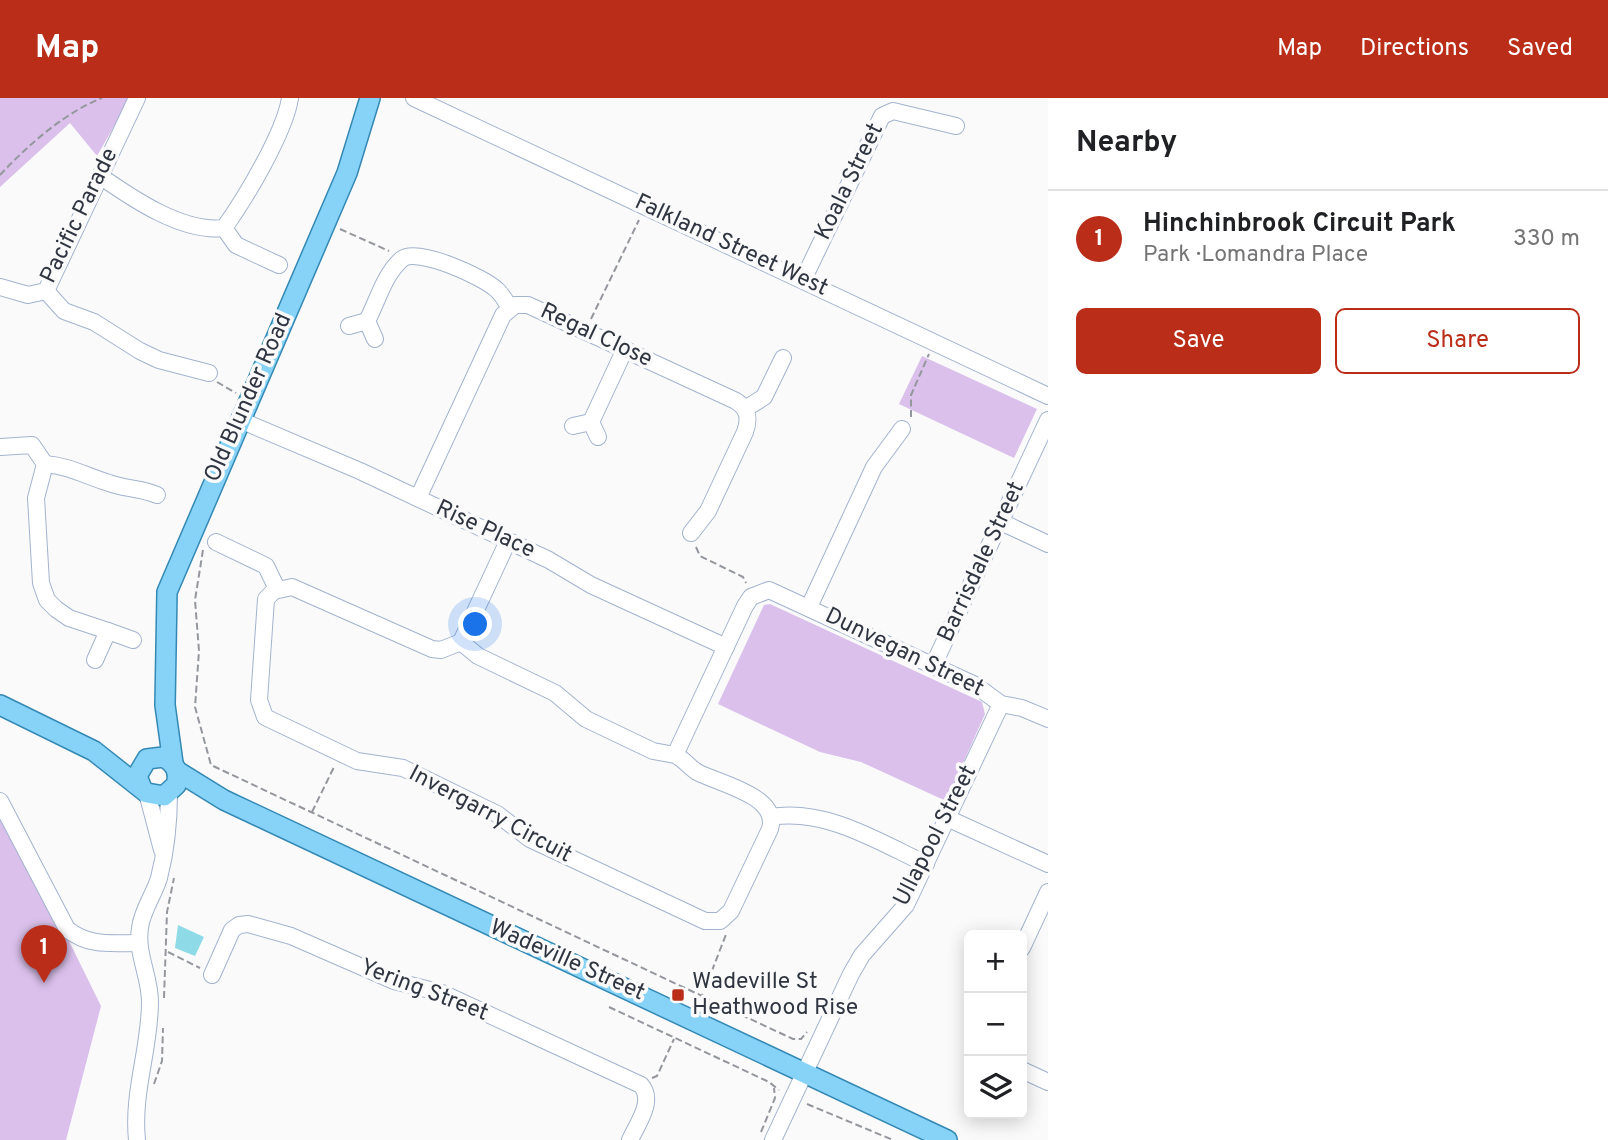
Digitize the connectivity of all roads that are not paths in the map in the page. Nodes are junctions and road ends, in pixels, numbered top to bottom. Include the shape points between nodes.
1 (137, 98) edge
2 (290, 98) edge
3 (370, 98) edge
4 (414, 98) edge
5 (956, 126) dead end
6 (100, 176) junction
7 (224, 228) junction
8 (279, 265) dead end
9 (803, 280) junction
10 (0, 288) edge
11 (46, 291) junction
12 (510, 307) junction
13 (367, 321) junction
14 (349, 326) dead end
15 (375, 338) dead end
16 (625, 349) junction
17 (783, 358) dead end
18 (209, 373) road end
19 (1048, 396) edge
20 (745, 409) junction
21 (240, 420) junction
22 (1048, 420) edge
23 (573, 426) dead end
24 (902, 429) road end
25 (0, 447) edge
26 (45, 464) junction
27 (157, 495) dead end
28 (418, 498) junction
29 (1001, 522) junction
30 (691, 533) road end
31 (211, 541) road end
32 (508, 541) junction
33 (1048, 544) edge
34 (277, 589) junction
35 (809, 607) junction
36 (108, 631) junction
37 (133, 640) dead end
38 (461, 642) junction
39 (726, 647) junction
40 (94, 660) dead end
41 (933, 666) junction
42 (1001, 704) junction
43 (0, 705) edge
44 (165, 705) junction
45 (1048, 719) edge
46 (94, 751) junction
47 (675, 755) junction
48 (149, 758) junction
49 (173, 780) junction
50 (144, 791) junction
51 (0, 801) edge
52 (771, 817) junction
53 (947, 818) junction
54 (163, 852) junction
55 (926, 864) junction
56 (1048, 864) edge
57 (1048, 892) edge
58 (1027, 937) edge
59 (139, 943) junction
60 (215, 969) road end
61 (1027, 1072) edge
62 (805, 1074) junction
63 (1048, 1082) edge
64 (767, 1138) edge
65 (137, 1140) edge
66 (630, 1140) edge
67 (947, 1140) edge

1 - 6 street, Pacific Parade
2 - 7 street via 258,171
3 - 21 main road, Old Blunder Road via 347,173
4 - 9 street, Falkland Street West
5 - 9 street, Koala Street via 893,111 881,116
6 - 7 street via 139,203 198,227
6 - 11 street, Pacific Parade
7 - 8 street via 236,245
9 - 19 street, Falkland Street West
10 - 11 street, Pacific Parade via 28,295
11 - 18 street via 64,311 140,351
12 - 13 street via 495,288 429,257 412,254 400,261
12 - 16 street, Regal Close via 528,304
12 - 28 street, Regal Close
13 - 14 street
13 - 15 street
16 - 20 street, Regal Close
16 - 23 street via 595,430
17 - 20 street via 764,397
20 - 30 street via 745,432 708,511
21 - 28 street, Rise Place
21 - 44 main road, Old Blunder Road via 167,592
22 - 29 street, Barrisdale Street
24 - 35 street via 874,467
25 - 26 street via 32,445
26 - 27 street via 70,466 110,484
26 - 36 street via 36,499 41,583 47,600 69,618
28 - 32 street, Rise Place
29 - 33 street
29 - 41 street, Barrisdale Street
31 - 34 street via 266,566
32 - 38 street
32 - 39 street, Rise Place
34 - 38 street via 302,590 432,649
34 - 52 street, Invergarry Circuit via 264,608 260,708 271,720 358,761 403,768 497,814 530,839 705,921 724,919 732,911 770,829
35 - 39 street, Dunvegan Street via 780,593 752,589
35 - 41 street, Dunvegan Street
36 - 37 street
36 - 40 street
38 - 47 street via 478,656 555,693 586,719 653,751
39 - 47 street
41 - 42 street, Dunvegan Street via 988,692
42 - 45 street, Dunvegan Street
42 - 53 street, Ullapool Street
43 - 46 main road
44 - 48 main road, Old Blunder Road
44 - 49 main road, Old Blunder Road
46 - 48 main road
46 - 50 main road
47 - 52 street via 696,771 765,804
48 - 49 main road via 163,757
48 - 50 main road via 138,776
49 - 50 main road via 158,797
49 - 54 street
49 - 62 main road, Wadeville Street via 225,800
50 - 54 street
51 - 59 street via 67,929 94,943
52 - 55 street via 834,821
53 - 55 street, Ullapool Street
53 - 56 street
54 - 59 street
55 - 62 street, Ullapool Street via 906,905 851,974
57 - 58 street
59 - 65 street via 150,1001 136,1089
60 - 66 street, Yering Street via 232,930 248,923 394,981 442,993 644,1088 646,1104
61 - 63 street
62 - 64 street, Ullapool Street
62 - 67 main road, Wadeville Street

